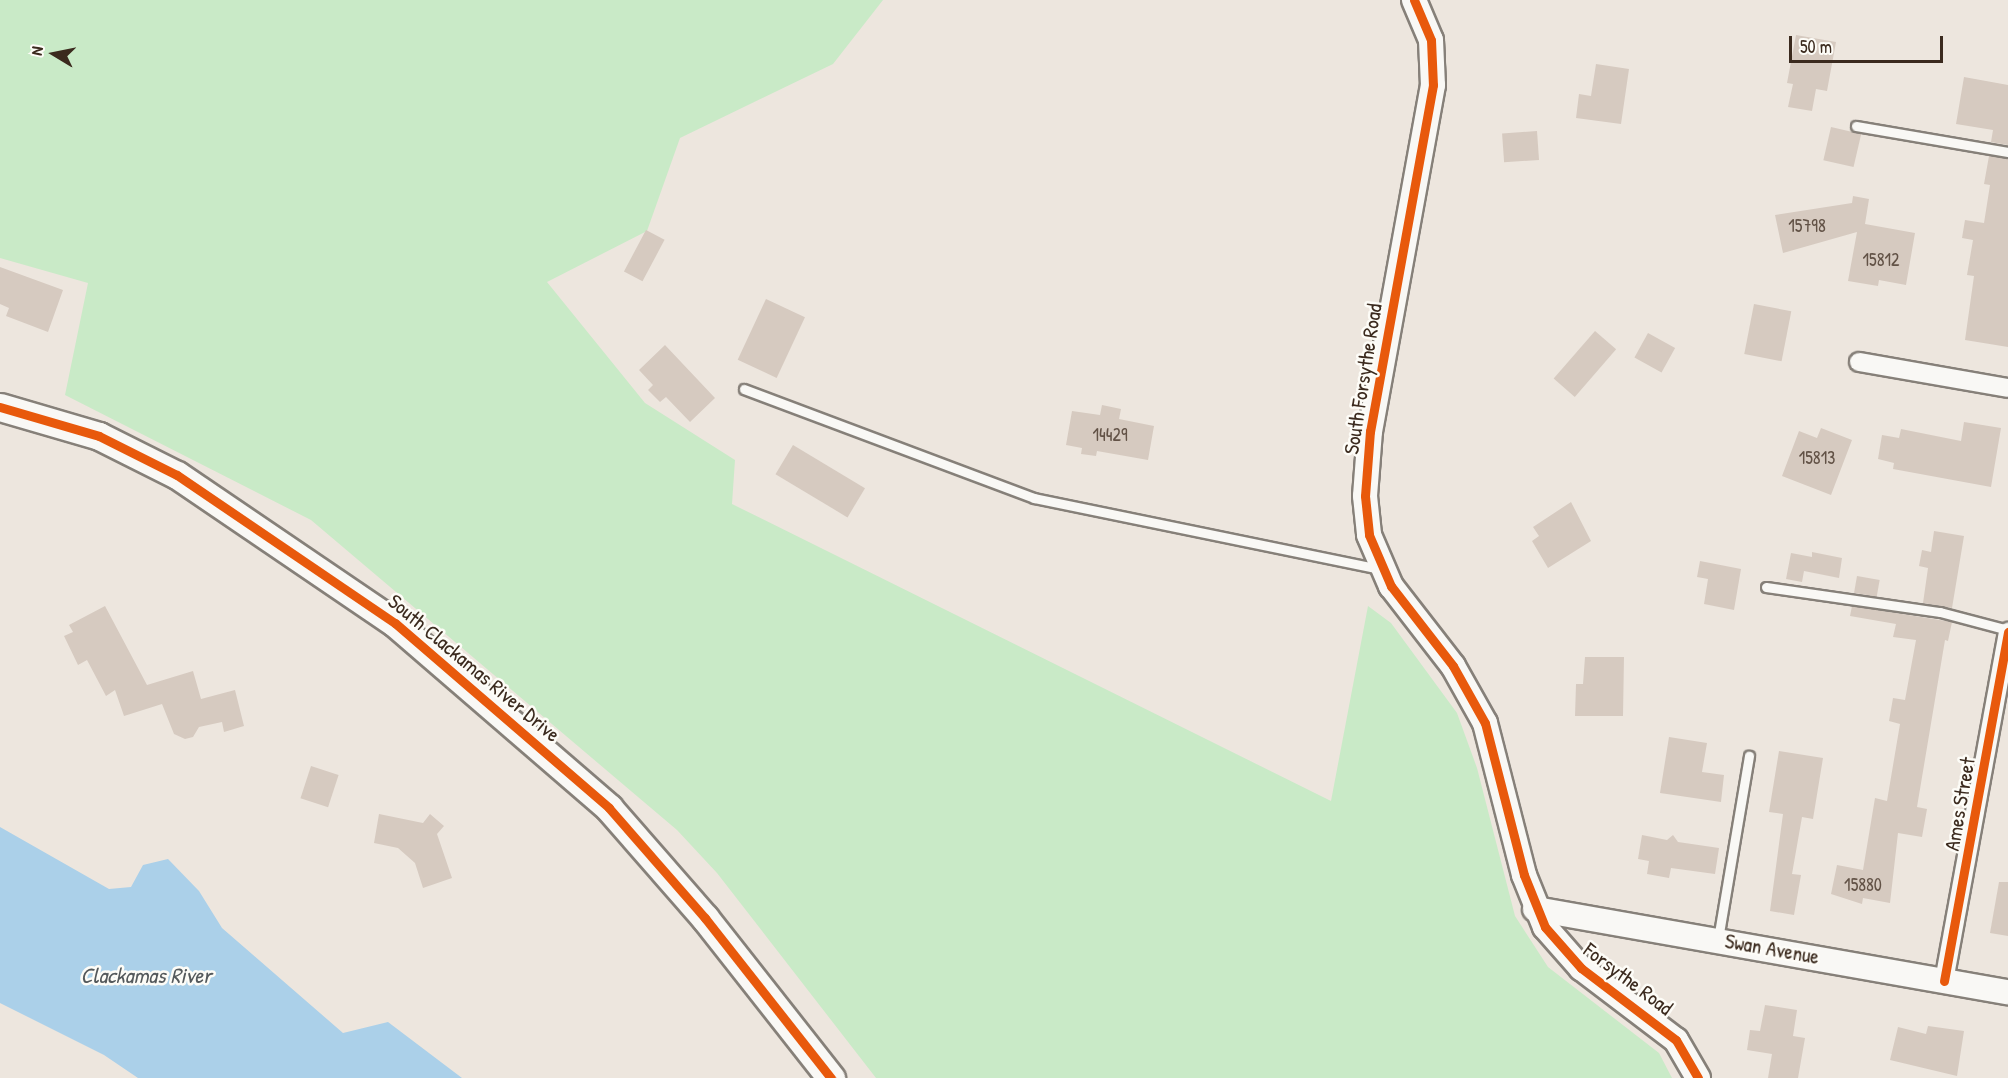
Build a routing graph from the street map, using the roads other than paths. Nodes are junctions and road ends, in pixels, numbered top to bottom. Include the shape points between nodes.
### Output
1 (1414, 0) edge
2 (1856, 126) dead end
3 (2008, 152) edge
4 (1858, 362) dead end
5 (2008, 388) edge
6 (744, 389) dead end
7 (0, 407) edge
8 (1383, 570) junction
9 (1766, 587) dead end
10 (2008, 631) edge
11 (1749, 756) dead end
12 (1535, 909) junction
13 (1718, 939) junction
14 (1944, 981) junction
15 (2008, 992) edge
16 (831, 1078) edge
17 (1698, 1078) edge

1 - 8 street, South Forsythe Road via 1430,31 1433,85 1367,457 1366,518
2 - 3 lane
4 - 5 street
6 - 8 lane via 1050,502
7 - 16 main road, South Clackamas River Drive via 99,436 177,475 395,623 609,808 705,918
8 - 12 street, South Forsythe Road via 1400,599 1453,666 1485,723
9 - 10 lane via 1940,612
10 - 14 street, Ames Street
11 - 13 lane
12 - 13 street, Swan Avenue
12 - 17 street, Forsythe Road via 1567,955 1676,1040
13 - 14 street, Swan Avenue
14 - 15 street, Swan Avenue

